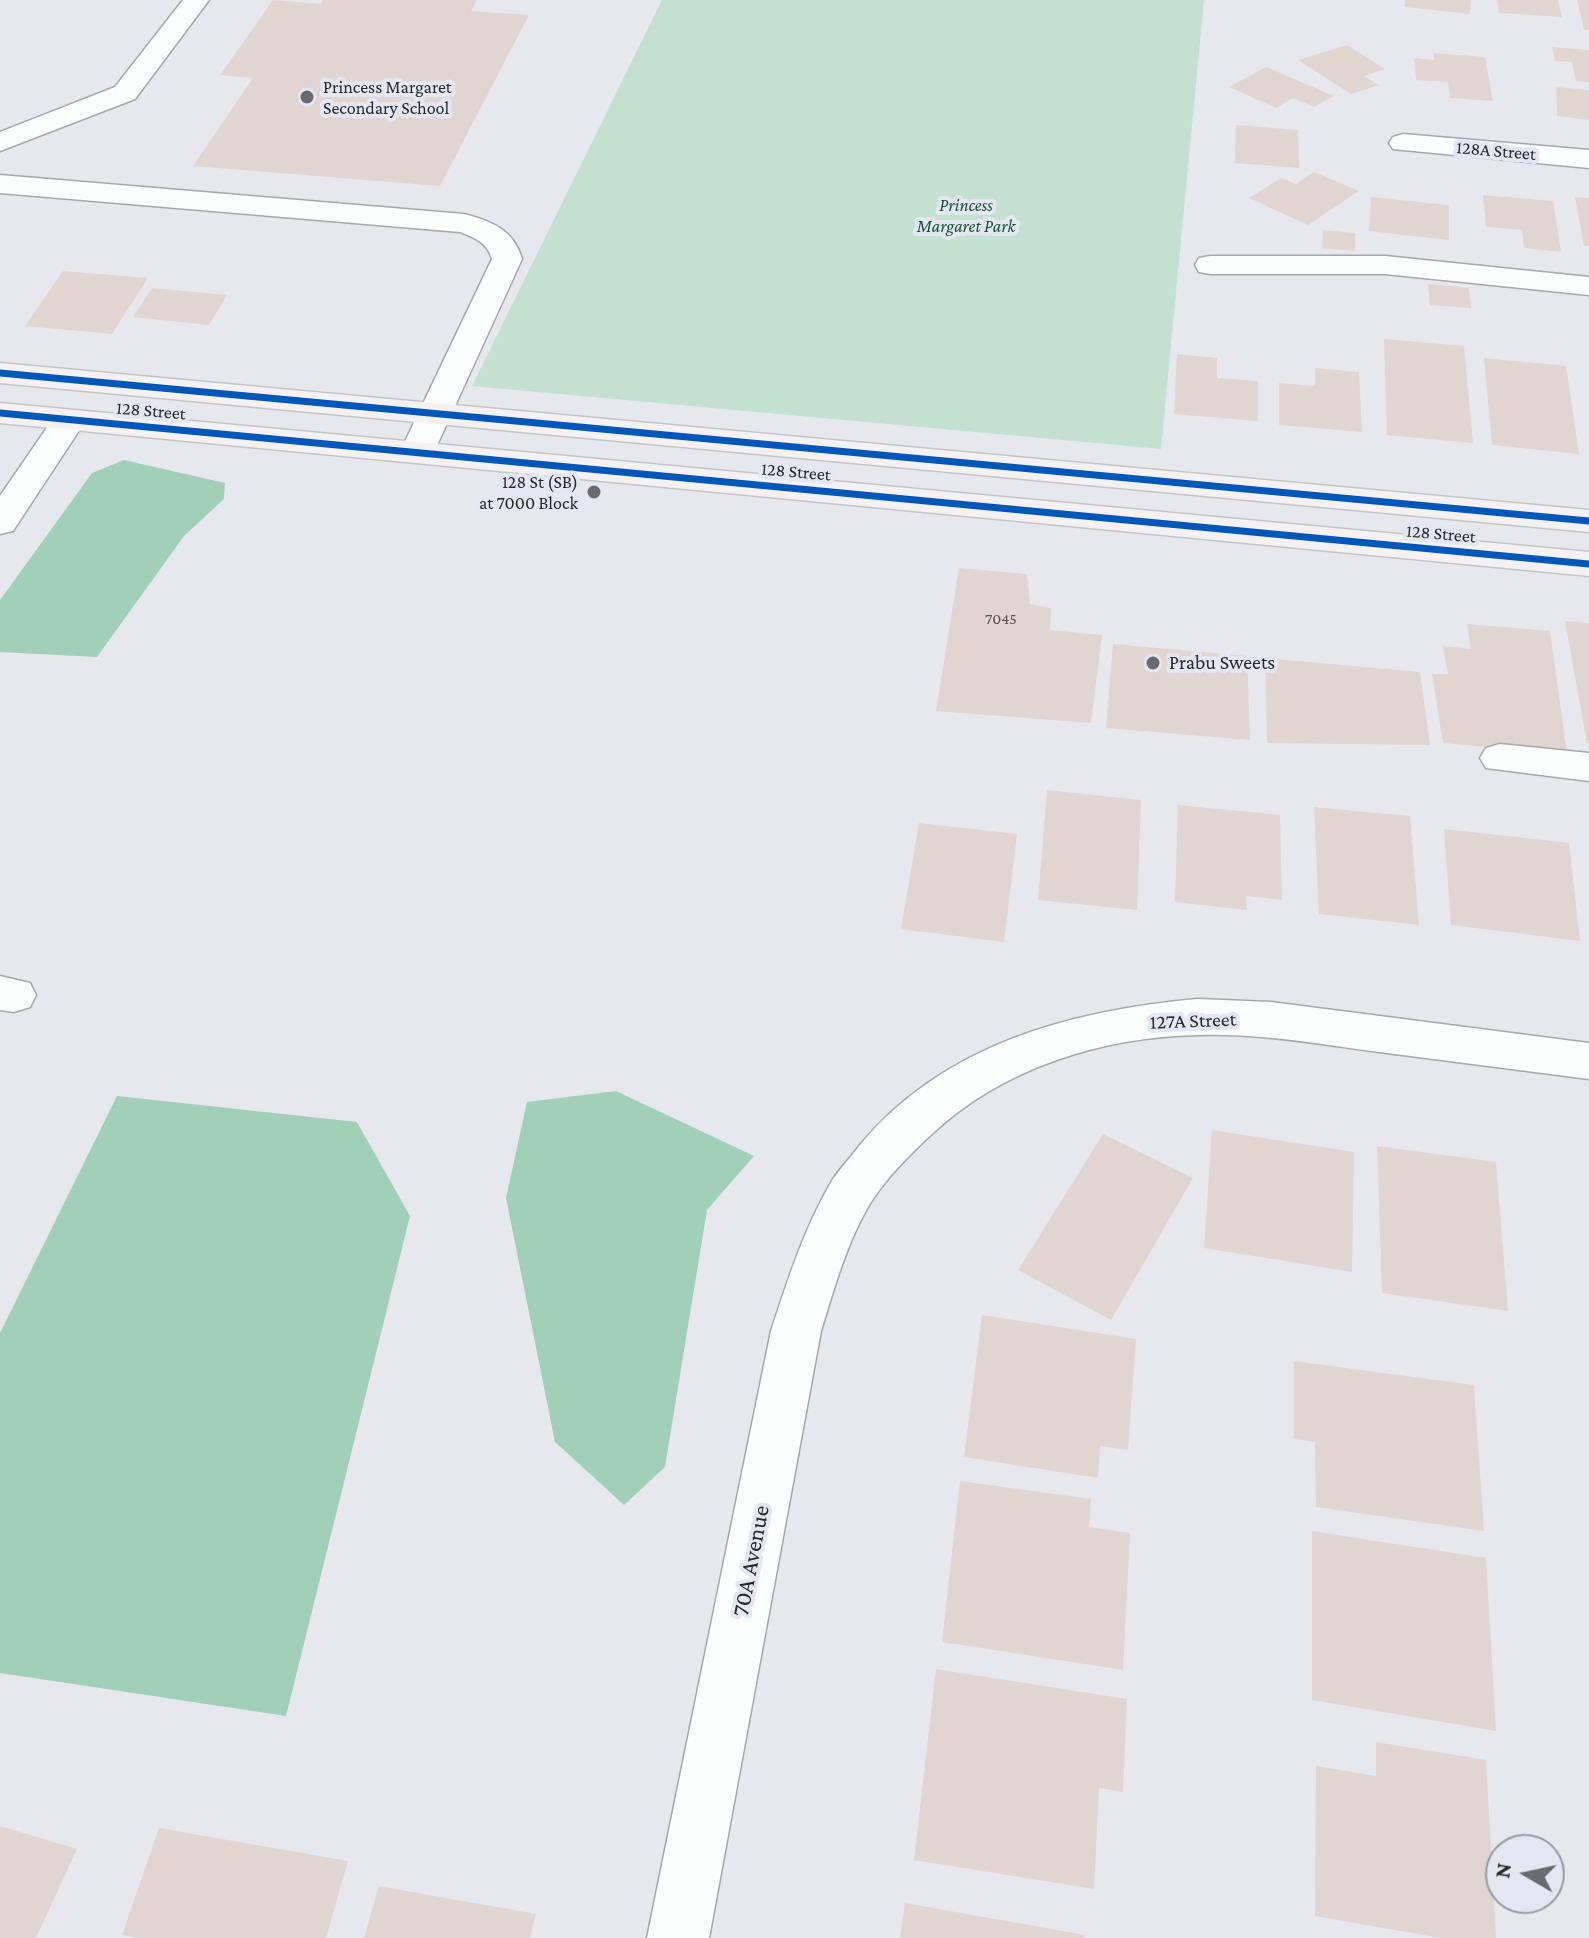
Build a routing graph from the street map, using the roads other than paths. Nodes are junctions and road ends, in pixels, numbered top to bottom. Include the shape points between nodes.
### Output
1 (196, 0) edge
2 (3, 138) edge
3 (1403, 143) dead end
4 (1589, 159) edge
5 (0, 184) edge
6 (1210, 265) dead end
7 (1589, 286) edge
8 (0, 373) edge
9 (0, 413) edge
10 (435, 414) junction
11 (69, 420) junction
12 (417, 452) junction
13 (1500, 513) junction
14 (1589, 521) edge
15 (0, 523) edge
16 (1238, 531) junction
17 (1589, 564) edge
18 (1500, 758) dead end
19 (1589, 767) edge
20 (1589, 1061) edge
21 (851, 1192) joint
22 (678, 1938) edge

1 - 2 street via 125,93
3 - 4 street, 128A Street
5 - 10 street via 464,223 494,235 504,244 507,259
6 - 7 street via 1385,265
8 - 10 main road, 128 Street
9 - 11 main road, 128 Street
10 - 12 street
10 - 13 main road, 128 Street
11 - 12 main road, 128 Street
11 - 15 street
12 - 16 main road, 128 Street
13 - 14 main road, 128 Street
13 - 16 main road via 1415,524 1261,512 1249,515
16 - 17 main road, 128 Street
18 - 19 street
20 - 21 street, 127A Street via 1271,1020 1198,1017 1131,1023 1068,1037 1008,1059 940,1097 893,1140
21 - 22 street, 70A Avenue via 819,1259 796,1331

